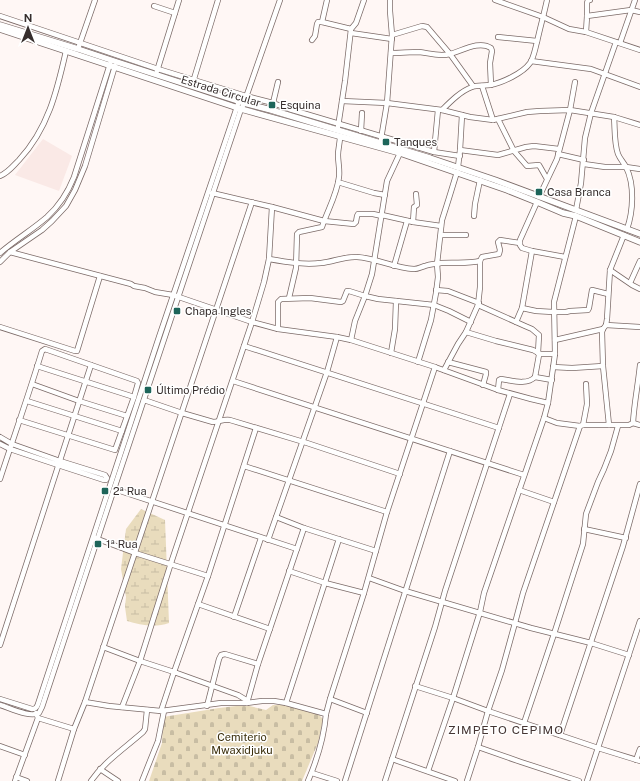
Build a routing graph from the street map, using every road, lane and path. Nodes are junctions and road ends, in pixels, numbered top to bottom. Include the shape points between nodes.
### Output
1 (95, 0) edge
2 (179, 0) edge
3 (218, 0) edge
4 (280, 0) edge
5 (327, 0) edge
6 (364, 0) edge
7 (390, 0) edge
8 (495, 0) edge
9 (547, 0) edge
10 (590, 0) edge
11 (635, 0) edge
12 (154, 6) dead end
13 (631, 10) junction
14 (640, 12) edge
15 (175, 13) junction
16 (0, 16) edge
17 (586, 16) junction
18 (543, 18) junction
19 (322, 22) junction
20 (0, 25) edge
21 (0, 29) edge
22 (351, 31) junction
23 (586, 32) junction
24 (392, 37) junction
25 (498, 37) dead end
26 (312, 40) dead end
27 (537, 41) junction
28 (618, 43) junction
29 (79, 46) junction
30 (66, 50) junction
31 (640, 50) edge
32 (391, 54) junction
33 (450, 54) junction
34 (531, 61) junction
35 (113, 64) junction
36 (157, 72) junction
37 (604, 74) junction
38 (278, 82) dead end
39 (575, 82) dead end
40 (192, 83) junction
41 (491, 85) junction
42 (473, 86) junction
43 (482, 86) junction
44 (640, 87) edge
45 (246, 96) junction
46 (342, 101) junction
47 (241, 102) junction
48 (273, 102) junction
49 (387, 103) junction
50 (239, 108) junction
51 (440, 110) junction
52 (570, 110) junction
53 (362, 113) dead end
54 (591, 113) junction
55 (462, 115) junction
56 (614, 117) junction
57 (496, 119) junction
58 (338, 124) junction
59 (640, 125) edge
60 (337, 130) junction
61 (361, 131) junction
62 (340, 136) junction
63 (381, 140) junction
64 (460, 150) junction
65 (514, 151) junction
66 (559, 151) junction
67 (434, 152) junction
68 (400, 153) junction
69 (460, 156) junction
70 (584, 162) junction
71 (626, 167) junction
72 (640, 169) edge
73 (458, 170) junction
74 (0, 176) edge
75 (547, 179) junction
76 (480, 180) junction
77 (338, 183) junction
78 (212, 193) junction
79 (416, 194) dead end
80 (385, 195) junction
81 (538, 199) junction
82 (252, 202) junction
83 (272, 206) junction
84 (576, 213) junction
85 (382, 216) junction
86 (474, 216) dead end
87 (324, 221) junction
88 (407, 221) junction
89 (413, 222) junction
90 (441, 226) junction
91 (627, 229) junction
92 (466, 234) dead end
93 (640, 234) edge
94 (440, 235) junction
95 (624, 236) junction
96 (640, 242) edge
97 (520, 243) junction
98 (532, 251) junction
99 (10, 252) junction
100 (0, 253) edge
101 (565, 257) junction
102 (269, 259) junction
103 (374, 260) junction
104 (480, 261) junction
105 (0, 262) edge
106 (640, 262) edge
107 (296, 263) junction
108 (437, 264) junction
109 (394, 266) junction
110 (610, 270) junction
111 (100, 276) junction
112 (630, 283) junction
113 (640, 289) edge
114 (436, 290) junction
115 (608, 294) junction
116 (176, 296) junction
117 (365, 296) junction
118 (289, 298) junction
119 (396, 301) junction
120 (479, 304) junction
121 (434, 305) junction
122 (522, 308) junction
123 (216, 309) junction
124 (553, 312) junction
125 (252, 322) junction
126 (471, 322) junction
127 (516, 322) junction
128 (0, 327) edge
129 (604, 327) junction
130 (640, 327) edge
131 (278, 329) junction
132 (466, 332) junction
133 (337, 336) junction
134 (351, 340) junction
135 (555, 340) junction
136 (244, 346) junction
137 (391, 353) junction
138 (538, 353) junction
139 (555, 354) junction
140 (418, 362) junction
141 (448, 362) junction
142 (91, 365) junction
143 (640, 365) edge
144 (37, 366) junction
145 (603, 366) junction
146 (435, 367) junction
147 (553, 367) junction
148 (444, 370) junction
149 (326, 372) junction
150 (535, 378) junction
151 (552, 380) junction
152 (233, 381) junction
153 (86, 382) junction
154 (32, 384) junction
155 (586, 384) dead end
156 (483, 385) junction
157 (498, 390) junction
158 (510, 394) junction
159 (134, 397) junction
160 (144, 400) junction
161 (27, 401) junction
162 (79, 401) junction
163 (423, 403) junction
164 (548, 403) junction
165 (314, 406) junction
166 (182, 413) junction
167 (74, 416) junction
168 (127, 416) junction
169 (544, 418) junction
170 (20, 420) junction
171 (218, 422) junction
172 (633, 423) junction
173 (609, 425) junction
174 (640, 425) edge
175 (581, 426) junction
176 (618, 426) junction
177 (256, 428) junction
178 (499, 428) junction
179 (122, 431) junction
180 (68, 436) junction
181 (0, 437) edge
182 (412, 439) junction
183 (302, 442) junction
184 (0, 444) edge
185 (11, 446) junction
186 (450, 451) junction
187 (59, 463) junction
188 (487, 464) junction
189 (244, 466) junction
190 (400, 474) junction
191 (524, 475) junction
192 (0, 479) edge
193 (288, 480) junction
194 (640, 484) edge
195 (114, 489) junction
196 (519, 490) junction
197 (152, 501) junction
198 (554, 502) junction
199 (387, 512) junction
200 (188, 513) junction
201 (276, 517) junction
202 (224, 525) junction
203 (304, 528) junction
204 (584, 529) junction
205 (95, 538) junction
206 (261, 538) junction
207 (626, 538) junction
208 (339, 539) junction
209 (268, 540) junction
210 (297, 549) junction
211 (376, 552) junction
212 (135, 553) junction
213 (171, 563) junction
214 (289, 571) junction
215 (208, 576) junction
216 (369, 578) junction
217 (325, 583) junction
218 (405, 591) junction
219 (364, 593) junction
220 (442, 602) junction
221 (198, 604) junction
222 (480, 612) junction
223 (234, 616) junction
224 (640, 622) edge
225 (515, 623) junction
226 (270, 629) junction
227 (554, 634) junction
228 (591, 643) junction
229 (0, 645) edge
230 (103, 647) junction
231 (629, 655) junction
232 (140, 660) junction
233 (258, 664) junction
234 (174, 672) junction
235 (212, 685) junction
236 (415, 686) junction
237 (453, 698) junction
238 (0, 699) edge
239 (330, 699) junction
240 (85, 702) junction
241 (247, 702) junction
242 (286, 703) junction
243 (0, 705) edge
244 (206, 706) junction
245 (122, 707) junction
246 (34, 709) junction
247 (147, 710) junction
248 (162, 711) junction
249 (488, 711) junction
250 (367, 713) junction
251 (326, 714) junction
252 (37, 716) junction
253 (524, 723) junction
254 (74, 729) junction
255 (560, 735) junction
256 (0, 746) edge
257 (478, 747) junction
258 (598, 748) junction
259 (640, 749) edge
260 (25, 755) junction
261 (392, 759) junction
262 (638, 761) edge
263 (100, 769) junction
264 (428, 771) junction
265 (312, 773) junction
266 (16, 779) edge
267 (27, 781) edge
268 (58, 781) edge
269 (91, 781) edge
270 (118, 781) edge
271 (142, 781) edge
272 (308, 781) edge
273 (337, 781) edge
274 (345, 781) edge
275 (385, 781) edge
276 (455, 781) edge
277 (467, 781) edge
278 (579, 781) edge
279 (588, 781) edge

1 - 29 street
2 - 15 street
3 - 40 street
4 - 45 street
5 - 19 street
6 - 22 street
7 - 24 street
8 - 18 street
9 - 18 street
10 - 17 street via 587,3
11 - 13 street
12 - 15 street
13 - 14 street
13 - 17 street
13 - 28 street
15 - 36 street
16 - 29 street
17 - 23 street
18 - 23 street via 569,29
18 - 27 street
19 - 22 street
19 - 26 street via 318,22
20 - 29 main road
21 - 30 main road, Estrada Circular
22 - 24 street
22 - 46 street
23 - 28 street
24 - 32 street
24 - 33 street via 422,26 427,27
25 - 27 street
27 - 34 street
28 - 31 street
28 - 37 street
29 - 35 main road
29 - 36 street
30 - 35 main road, Estrada Circular
30 - 74 street via 52,106 43,125 27,151 8,172
32 - 33 street
32 - 49 street
33 - 41 street via 472,47 491,48
33 - 42 street
34 - 37 street via 591,69
34 - 41 street via 519,73
35 - 36 main road
35 - 50 main road, Estrada Circular
35 - 99 street via 85,166 75,190 52,221
35 - 100 street via 69,188 46,218
36 - 40 main road
37 - 44 street
37 - 54 street
38 - 48 street
39 - 52 street
40 - 45 street
40 - 47 main road
41 - 43 street
42 - 43 street
42 - 51 street
43 - 57 street
45 - 47 street
45 - 48 street
46 - 49 street
46 - 58 street
47 - 50 street
47 - 60 main road
48 - 58 street
49 - 51 street
49 - 63 street
50 - 62 main road, Estrada Circular
50 - 78 street
50 - 116 street
51 - 55 street
51 - 67 street
52 - 54 street
52 - 57 street via 540,110
52 - 66 street
53 - 61 street
54 - 56 street
54 - 70 street via 585,138
55 - 57 street
55 - 64 street
56 - 59 street
56 - 71 street via 616,147
57 - 65 street
58 - 60 street
58 - 61 street
60 - 63 main road
61 - 63 street
62 - 68 main road, Estrada Circular
62 - 77 street
63 - 67 street
63 - 73 main road
64 - 65 street via 498,155
64 - 69 street
65 - 66 street via 534,146
65 - 75 street via 528,166 539,165
66 - 70 street
66 - 75 street
67 - 69 street
68 - 73 main road, Estrada Circular
68 - 80 street via 387,181
69 - 73 street
70 - 71 street via 604,167
70 - 84 street
71 - 72 street
71 - 91 street via 632,188
73 - 76 main road, Estrada Circular
73 - 81 main road
73 - 90 street
75 - 81 street
76 - 81 main road, Estrada Circular
76 - 86 street
77 - 80 street
77 - 87 street
78 - 82 street
78 - 116 street
79 - 89 street via 417,204 414,207
80 - 85 street
81 - 84 main road, Estrada Circular via 563,213
81 - 97 street
82 - 83 street
82 - 123 street
83 - 87 street
83 - 102 street
84 - 91 main road
84 - 95 main road, Estrada Circular
84 - 101 street
85 - 87 street via 358,214 356,222 353,223
85 - 88 street
85 - 103 street
87 - 107 street via 321,228 297,234
88 - 89 street
88 - 109 street
89 - 90 street
90 - 94 street
91 - 93 main road
92 - 94 street
94 - 108 street
95 - 96 main road, Estrada Circular
95 - 110 street
97 - 98 street via 522,248
97 - 104 street via 500,240 499,254 482,257
98 - 101 street
98 - 122 street
99 - 105 street
99 - 111 street
101 - 124 street
102 - 107 street
102 - 125 street
103 - 107 street via 355,256 322,263
103 - 109 street
103 - 117 street
104 - 108 street
104 - 120 street
106 - 112 street
107 - 118 street
108 - 109 street via 413,269
108 - 114 street
110 - 112 street
110 - 115 street
111 - 116 street
111 - 128 street via 77,351
112 - 113 street
114 - 120 street via 448,291
114 - 121 street
115 - 124 street via 592,290 588,310
115 - 129 street
116 - 123 street
116 - 160 street
116 - 205 street
117 - 118 street via 348,291 341,302
117 - 119 street
117 - 134 street
118 - 131 street via 278,302
119 - 121 street
119 - 137 street
120 - 126 street
120 - 127 street
121 - 126 street
121 - 140 street
122 - 124 street
122 - 127 street
123 - 125 street
123 - 166 street
124 - 135 street
125 - 131 street
125 - 136 street
126 - 132 street
127 - 138 street via 539,335
129 - 130 street
129 - 135 street
129 - 145 street
131 - 133 street
132 - 138 street
132 - 141 street
133 - 134 street
133 - 149 street
134 - 137 street
135 - 139 street
136 - 149 street
136 - 152 street
137 - 140 street
138 - 139 street
138 - 150 street
139 - 147 street
140 - 146 street
141 - 148 street
141 - 156 street via 486,372
142 - 144 street via 45,349
142 - 153 street
142 - 159 street via 137,381
143 - 172 street
144 - 153 street
144 - 154 street
145 - 147 street
145 - 173 street
146 - 148 street
146 - 163 street
147 - 151 street
148 - 156 street
149 - 163 street
149 - 165 street
150 - 151 street
150 - 157 street via 521,382 501,379
151 - 164 street
152 - 165 street
152 - 171 street
153 - 159 street
153 - 162 street
154 - 161 street
154 - 162 street
155 - 175 street via 587,404
156 - 157 street
157 - 158 street
158 - 164 street
158 - 178 street
159 - 168 street
160 - 166 street
160 - 195 street
161 - 167 street
161 - 170 street
162 - 167 street
162 - 168 street
163 - 178 street
163 - 182 street
164 - 169 street
165 - 182 street
165 - 183 street
166 - 171 street
166 - 197 street
167 - 179 street
167 - 180 street
168 - 179 street
169 - 175 street via 557,423
169 - 191 street
170 - 180 street
170 - 185 street
171 - 177 street via 230,420
171 - 200 street
172 - 174 street
172 - 176 street
173 - 175 street
173 - 176 street
175 - 198 street
176 - 204 street via 586,514
177 - 183 street
177 - 189 street
178 - 188 street
179 - 180 street via 114,450
180 - 187 street
181 - 185 street
182 - 186 street
182 - 190 street
183 - 190 street
183 - 193 street
184 - 185 street
185 - 187 street
185 - 192 street
186 - 188 street
186 - 218 street
187 - 187 street via 105,475 107,478 104,480
187 - 229 street
188 - 191 street
188 - 220 street
189 - 193 street
189 - 202 street
190 - 199 street
191 - 196 street
193 - 199 street
193 - 201 street
194 - 207 street
195 - 197 street
195 - 205 street
196 - 198 street
196 - 222 street
197 - 200 street
197 - 212 street
198 - 225 street
199 - 211 street
200 - 202 street
200 - 213 street
201 - 203 street
201 - 209 street
202 - 206 street
202 - 215 street
203 - 208 street
203 - 210 street
204 - 207 street
204 - 227 street via 583,544
205 - 212 street
205 - 246 street via 38,704
205 - 252 street
206 - 209 street
206 - 223 street
207 - 228 street
208 - 211 street
208 - 217 street
209 - 210 street
210 - 214 street
211 - 216 street
212 - 213 street
212 - 230 street
213 - 215 street
213 - 232 street
214 - 217 street
214 - 226 street
215 - 221 street
216 - 218 street
216 - 219 street
217 - 219 street
217 - 242 street
218 - 220 street
218 - 250 street
219 - 239 street
220 - 222 street
220 - 236 street
221 - 223 street
221 - 234 street
222 - 225 street
222 - 237 street
223 - 226 street
224 - 231 street
225 - 227 street
225 - 249 street
226 - 233 street
227 - 228 street
227 - 253 street
228 - 231 street
228 - 255 street
230 - 232 street
230 - 240 street
231 - 258 street
232 - 234 street
232 - 245 street
233 - 235 street via 225,654 220,655
233 - 241 street
234 - 235 street
234 - 248 street
235 - 241 street via 238,695
235 - 244 street
236 - 237 street
236 - 261 street
237 - 249 street
237 - 264 street
238 - 246 street
239 - 250 street
239 - 251 street
240 - 245 street
240 - 254 street
241 - 242 street
241 - 244 street
242 - 251 street
243 - 252 street
244 - 248 street
245 - 247 street
246 - 252 street
247 - 248 street
247 - 263 street via 143,732
248 - 271 street via 158,742
249 - 253 street
249 - 257 street
250 - 274 street
251 - 265 street
252 - 254 street
252 - 260 street
253 - 255 street
254 - 268 street
255 - 258 street
256 - 260 street
257 - 277 street
257 - 278 street
258 - 262 street
258 - 279 street
259 - 262 street
260 - 266 street
261 - 264 street
261 - 275 street
263 - 269 street
263 - 270 street
264 - 276 street
265 - 272 street
265 - 273 street
266 - 267 street

